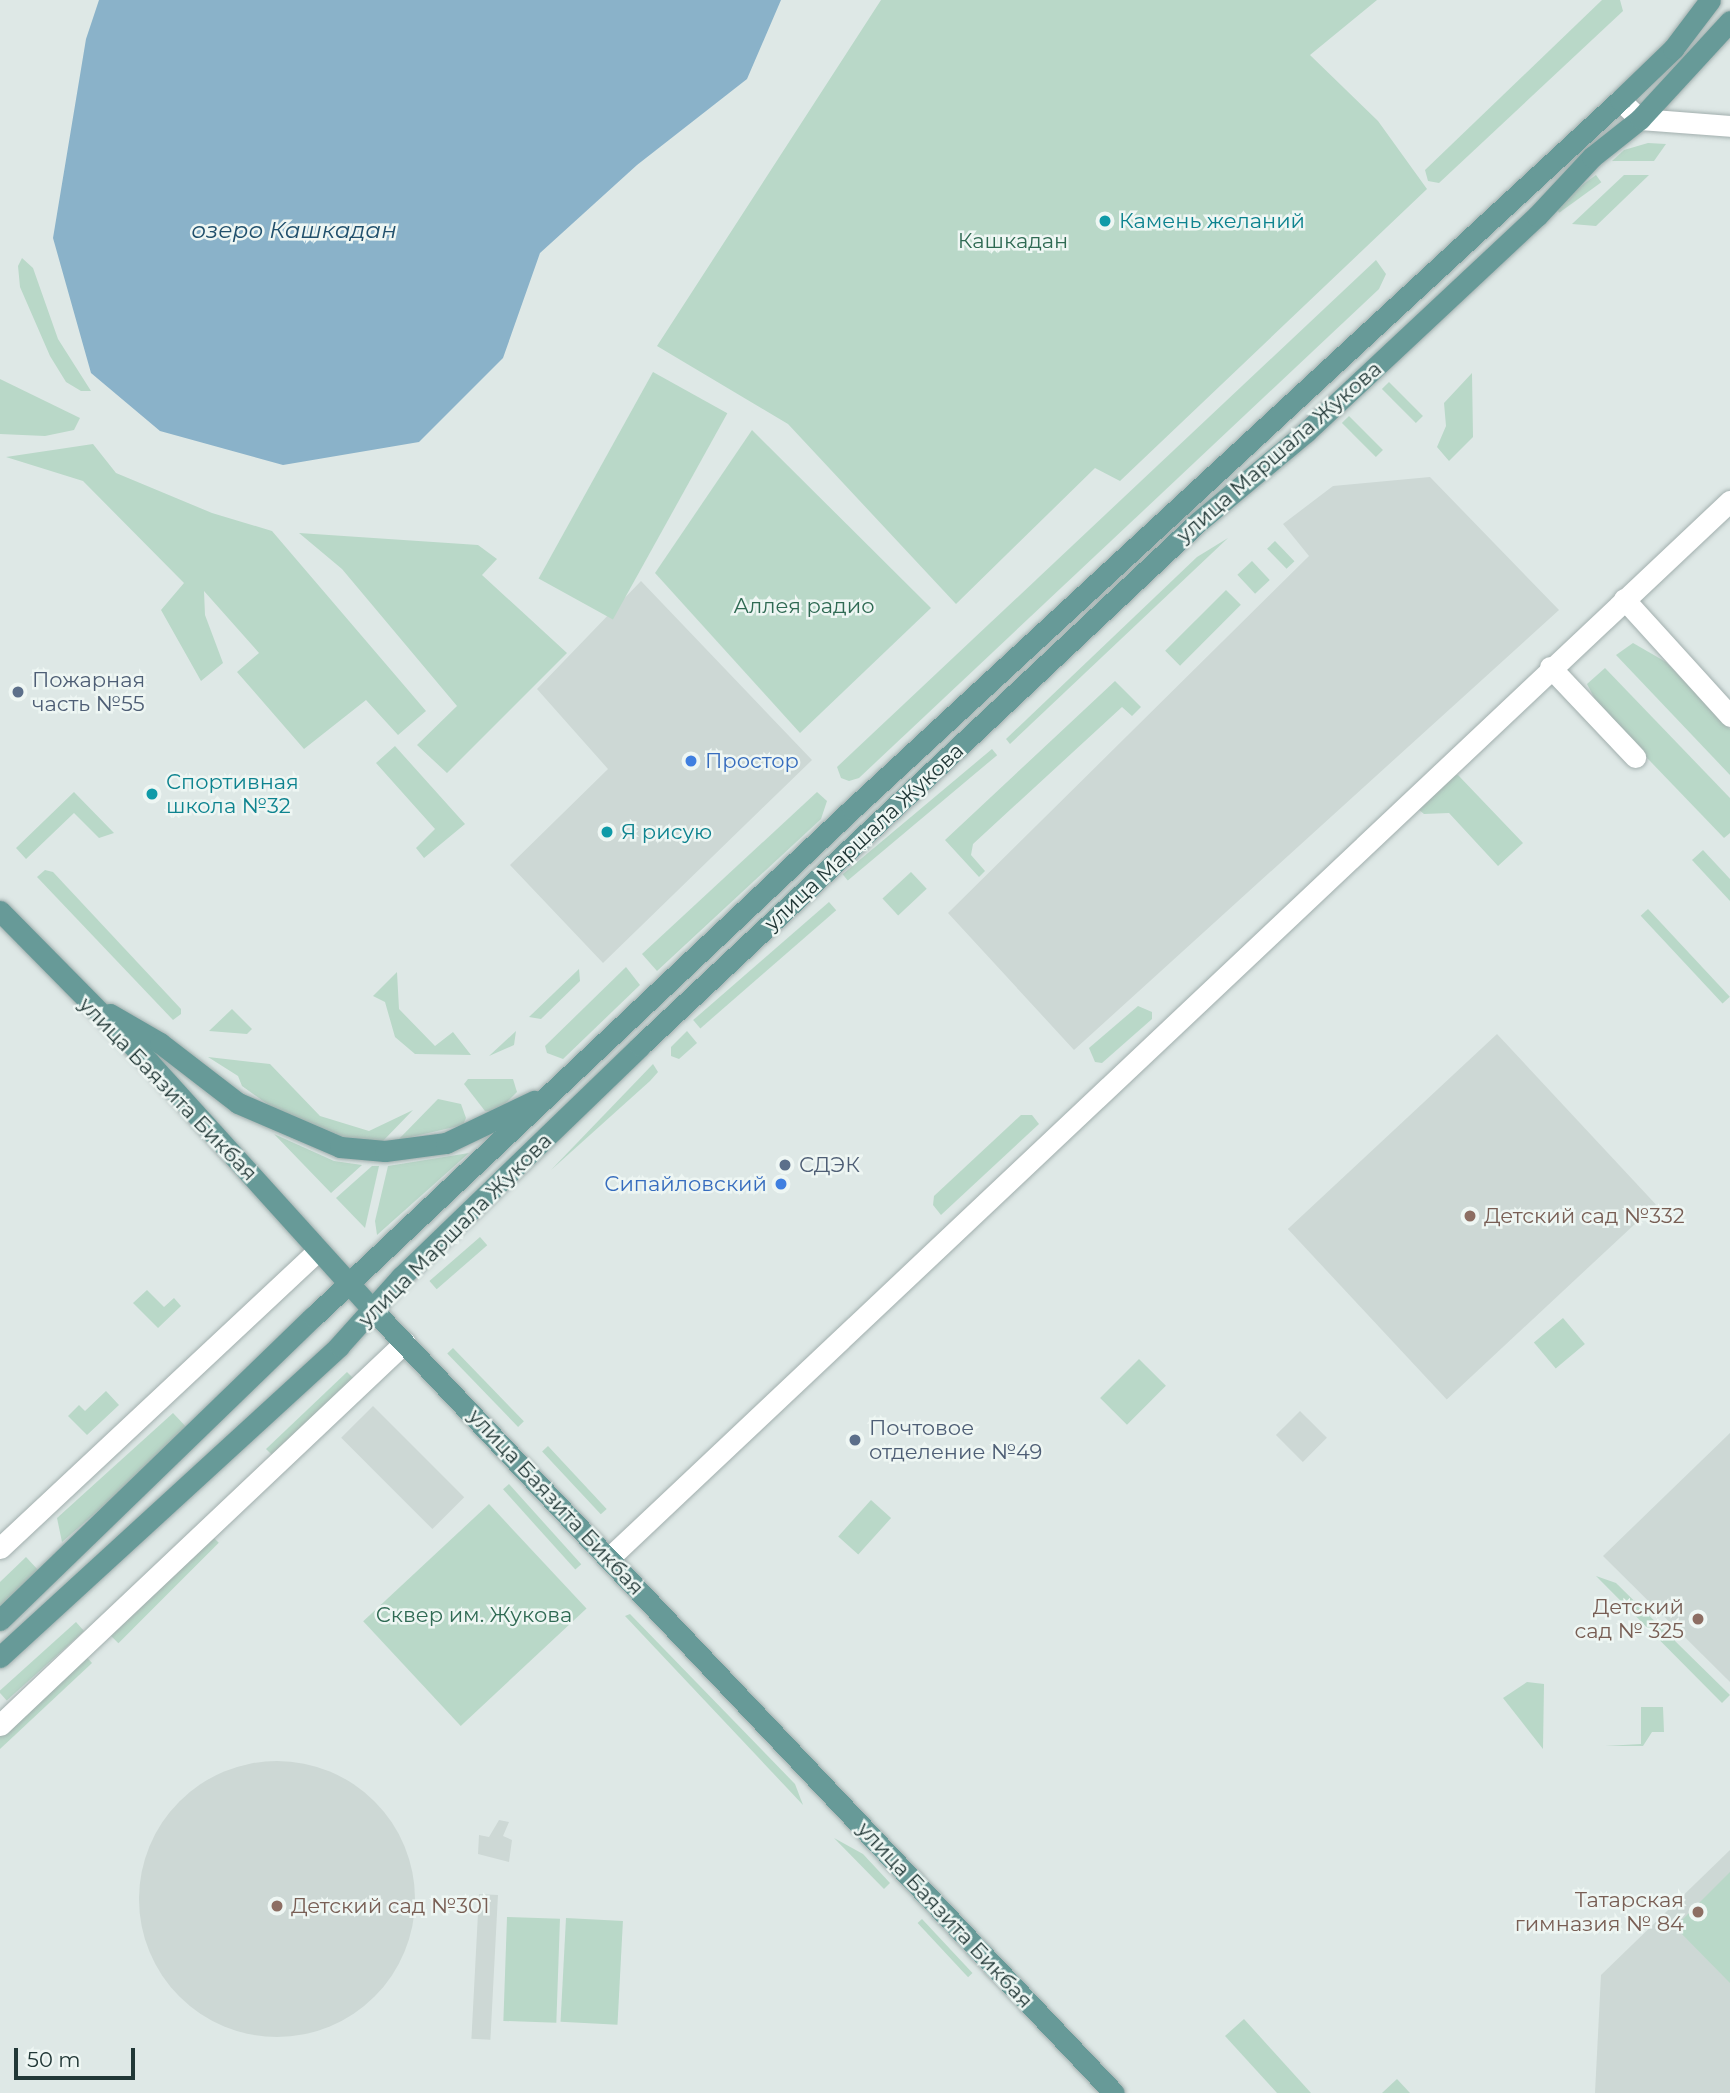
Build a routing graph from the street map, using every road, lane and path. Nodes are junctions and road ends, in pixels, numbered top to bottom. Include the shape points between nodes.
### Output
1 (1710, 0) edge
2 (1730, 21) edge
3 (1620, 100) junction
4 (1640, 119) junction
5 (1730, 126) edge
6 (1730, 501) edge
7 (1624, 599) junction
8 (1550, 667) junction
9 (1730, 716) edge
10 (1635, 757) dead end
11 (0, 911) edge
12 (81, 997) junction
13 (555, 1090) junction
14 (318, 1250) junction
15 (351, 1284) junction
16 (372, 1309) junction
17 (405, 1342) junction
18 (0, 1548) edge
19 (609, 1558) junction
20 (0, 1620) edge
21 (0, 1657) edge
22 (0, 1725) edge
23 (1114, 2093) edge

1 - 3 main road, улица Маршала Жукова via 1678,44
2 - 4 main road, улица Маршала Жукова
3 - 4 street
3 - 13 main road, улица Маршала Жукова via 1106,571
4 - 5 street
4 - 16 main road, улица Маршала Жукова via 1592,157 1537,216 1326,414 1198,522 820,876
6 - 7 street
7 - 8 street
7 - 9 street
8 - 10 street
8 - 19 street
11 - 12 main road, улица Баязита Бикбая
12 - 13 main road via 160,1043 238,1102 340,1147 385,1152 446,1143
12 - 14 main road, улица Баязита Бикбая via 148,1062
13 - 15 main road, улица Маршала Жукова
14 - 15 main road, улица Баязита Бикбая
14 - 18 street
15 - 16 main road, улица Баязита Бикбая
15 - 20 main road, улица Маршала Жукова
16 - 17 main road, улица Баязита Бикбая
16 - 21 main road, улица Маршала Жукова via 339,1346
17 - 19 main road, улица Баязита Бикбая
17 - 22 street
19 - 23 main road, улица Баязита Бикбая

